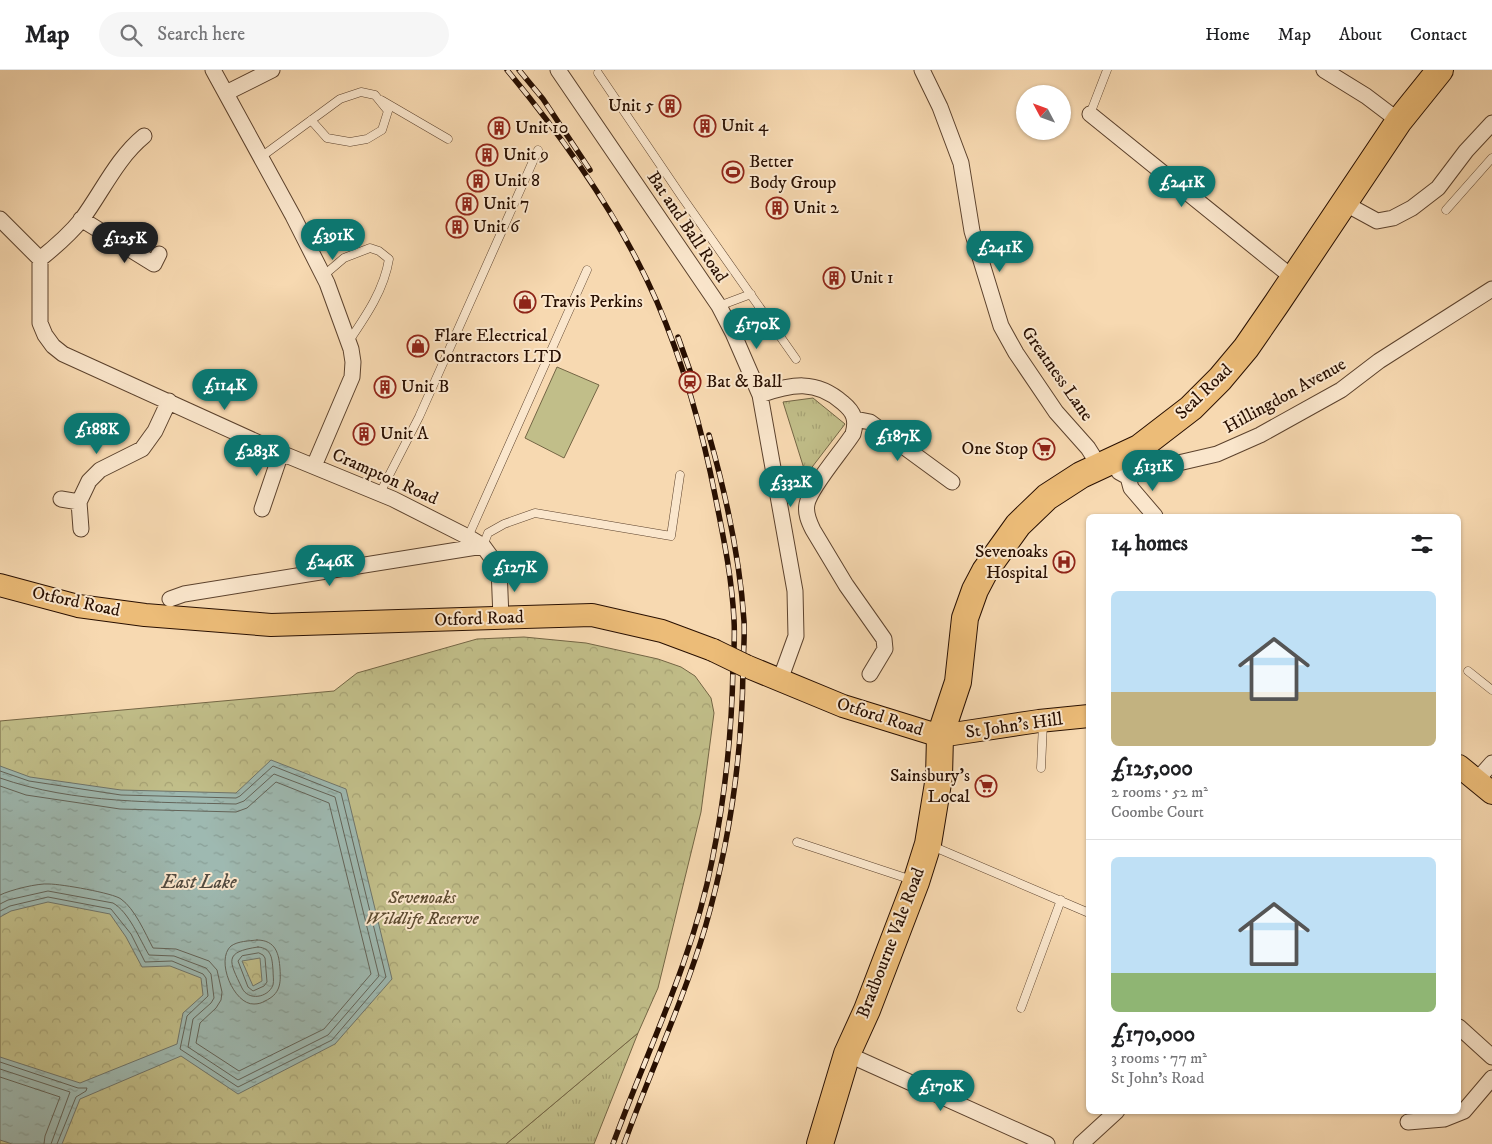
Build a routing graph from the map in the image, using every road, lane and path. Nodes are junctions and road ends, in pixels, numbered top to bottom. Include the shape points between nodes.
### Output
1 (213, 70) edge
2 (272, 70) edge
3 (558, 70) edge
4 (922, 70) edge
5 (1107, 70) edge
6 (1324, 70) edge
7 (1440, 70) edge
8 (598, 73) dead end
9 (226, 93) junction
10 (377, 97) junction
11 (1090, 114) joint
12 (311, 120) junction
13 (1399, 121) junction
14 (1492, 123) edge
15 (144, 136) dead end
16 (448, 139) dead end
17 (538, 150) dead end
18 (260, 157) junction
19 (1492, 158) edge
20 (1344, 204) junction
21 (1446, 210) dead end
22 (0, 219) edge
23 (81, 219) junction
24 (159, 254) dead end
25 (40, 259) junction
26 (587, 270) dead end
27 (323, 276) junction
28 (1293, 278) junction
29 (1492, 290) edge
30 (751, 294) junction
31 (719, 306) junction
32 (349, 341) junction
33 (796, 359) dead end
34 (760, 395) junction
35 (169, 401) junction
36 (855, 419) junction
37 (281, 453) junction
38 (314, 466) junction
39 (1114, 468) junction
40 (680, 474) dead end
41 (952, 482) dead end
42 (380, 494) junction
43 (61, 500) dead end
44 (79, 502) junction
45 (262, 509) dead end
46 (1154, 514) edge
47 (81, 529) dead end
48 (468, 537) junction
49 (483, 546) junction
50 (0, 585) edge
51 (170, 600) dead end
52 (501, 618) junction
53 (1468, 671) dead end
54 (870, 674) dead end
55 (780, 680) junction
56 (1492, 690) edge
57 (1086, 716) edge
58 (1043, 721) junction
59 (940, 736) junction
60 (1492, 763) edge
61 (1041, 768) dead end
62 (1461, 768) edge
63 (1485, 786) edge
64 (797, 842) dead end
65 (928, 844) junction
66 (916, 882) junction
67 (1061, 900) junction
68 (1086, 912) edge
69 (1021, 1008) dead end
70 (1461, 1030) edge
71 (848, 1054) junction
72 (1492, 1057) edge
73 (1492, 1078) edge
74 (1461, 1112) edge
75 (1114, 1114) edge
76 (1457, 1114) edge
77 (1408, 1122) dead end
78 (820, 1144) edge
79 (1047, 1144) edge
80 (1081, 1144) edge

1 - 9 street
2 - 9 street
3 - 31 street, Bat and Ball Road
4 - 39 street, Greatness Lane via 961,163 972,231 1001,326 1056,412 1088,448
5 - 11 lane
6 - 13 street
7 - 13 highway, Seal Road
8 - 30 lane
9 - 18 street
10 - 12 lane via 361,92 340,99
10 - 12 lane via 388,111 382,130 367,139 350,142 328,138
10 - 16 lane
11 - 28 street
12 - 18 lane
13 - 20 highway, Seal Road
14 - 20 street via 1438,188 1412,208 1393,218 1377,221
15 - 23 street via 132,146
17 - 42 lane via 419,417
18 - 27 street
19 - 21 lane
20 - 28 highway, Seal Road
22 - 25 street
23 - 24 street via 154,264
23 - 25 street via 62,242
25 - 35 street, Crampton Road via 40,323 53,346 63,354
26 - 48 lane
27 - 32 street
27 - 32 lane via 344,258 370,248 389,259 372,307
28 - 39 highway, Seal Road via 1246,348 1207,393
29 - 39 street, Hillingdon Avenue via 1379,361 1341,390 1260,435 1217,454 1144,471
30 - 31 lane
30 - 33 lane
31 - 34 street, Bat and Ball Road
32 - 38 street via 352,377
34 - 36 street via 792,386 826,390 840,400
34 - 55 street, Bat and Ball Road via 795,591 796,636
35 - 37 street, Crampton Road
35 - 44 street via 155,431 142,448 100,470 89,481
36 - 41 street via 870,422
36 - 54 street via 853,434 809,497 806,510 813,530 846,585 884,639 886,648
37 - 38 street, Crampton Road
37 - 45 street
38 - 42 street, Crampton Road
39 - 46 street, Greatness Lane
39 - 59 highway, Seal Road via 1066,483 1041,502 1018,525 985,571 965,618 958,682
40 - 49 lane via 671,536 535,513 488,533
42 - 48 street, Crampton Road
43 - 44 street
44 - 47 street
48 - 49 street, Crampton Road
49 - 51 street via 184,594
49 - 52 street, Crampton Road via 499,568
50 - 52 main road, Otford Road via 78,606 271,625
52 - 55 main road, Otford Road, bridge via 592,615 662,631
53 - 56 lane
55 - 59 main road, Otford Road via 869,716
57 - 58 main road, St John's Hill
58 - 59 main road, St John's Hill
58 - 61 lane
59 - 65 highway, Bradbourne Vale Road via 939,776
60 - 63 street
62 - 63 main road
64 - 66 lane
65 - 66 highway, Bradbourne Vale Road
65 - 67 lane
66 - 71 highway, Bradbourne Vale Road
67 - 68 lane
67 - 69 lane
70 - 72 street
71 - 78 highway, Bradbourne Vale Road
71 - 79 street
73 - 74 street
75 - 80 street
76 - 77 street via 1444,1120

